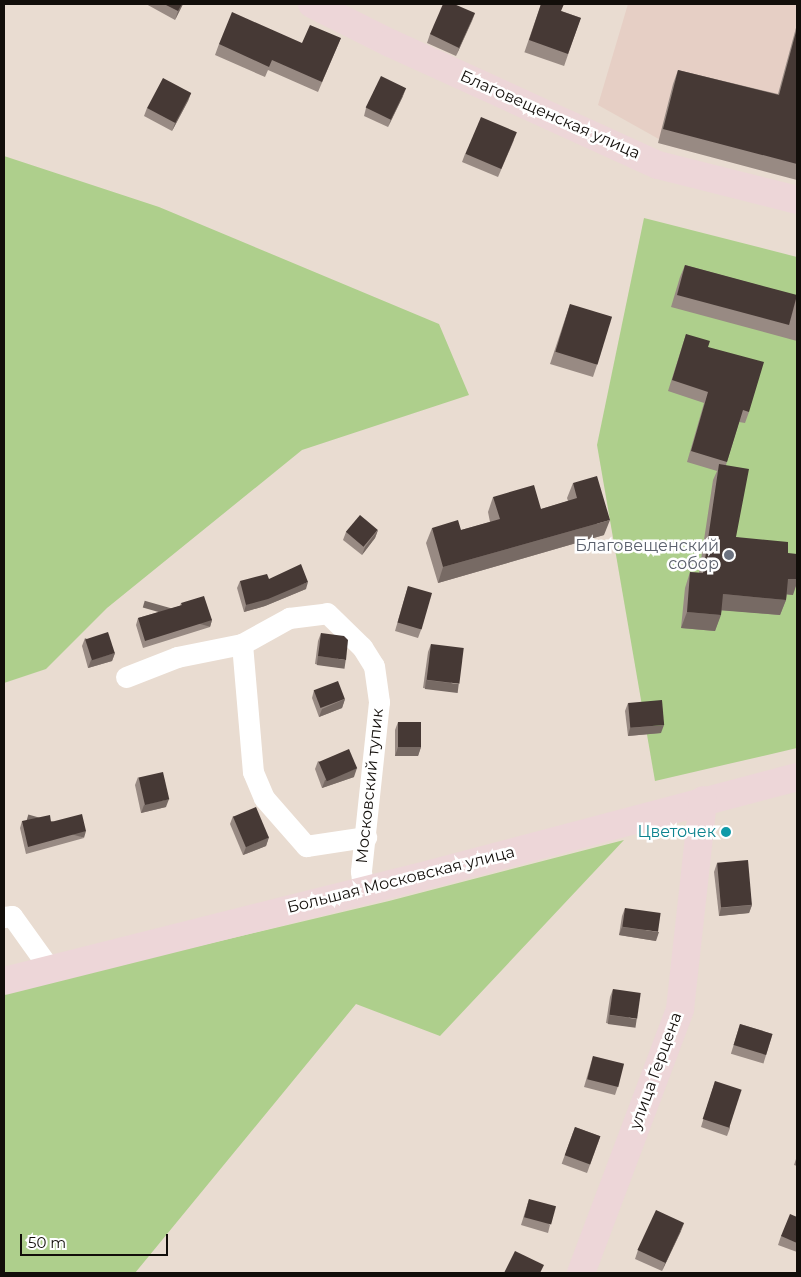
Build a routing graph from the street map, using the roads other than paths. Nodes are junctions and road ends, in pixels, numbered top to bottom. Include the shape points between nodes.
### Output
1 (312, 4) edge
2 (797, 200) edge
3 (242, 644) junction
4 (126, 677) dead end
5 (797, 777) edge
6 (703, 800) junction
7 (366, 837) junction
8 (363, 891) junction
9 (4, 917) edge
10 (50, 969) junction
11 (4, 980) edge
12 (581, 1273) edge

1 - 2 main road, Благовещенская улица via 658,165
3 - 4 street, Московский тупик via 177,657
3 - 7 street via 253,772 264,798 306,846
3 - 7 street, Московский тупик via 289,618 327,613 362,647 374,666 379,702
5 - 6 main road, Большая Московская улица
6 - 8 main road, Большая Московская улица
6 - 12 main road, улица Герцена via 680,1009
7 - 8 street, Московский тупик
8 - 10 main road, Большая Московская улица
9 - 10 street via 12,916
10 - 11 main road, Большая Московская улица

